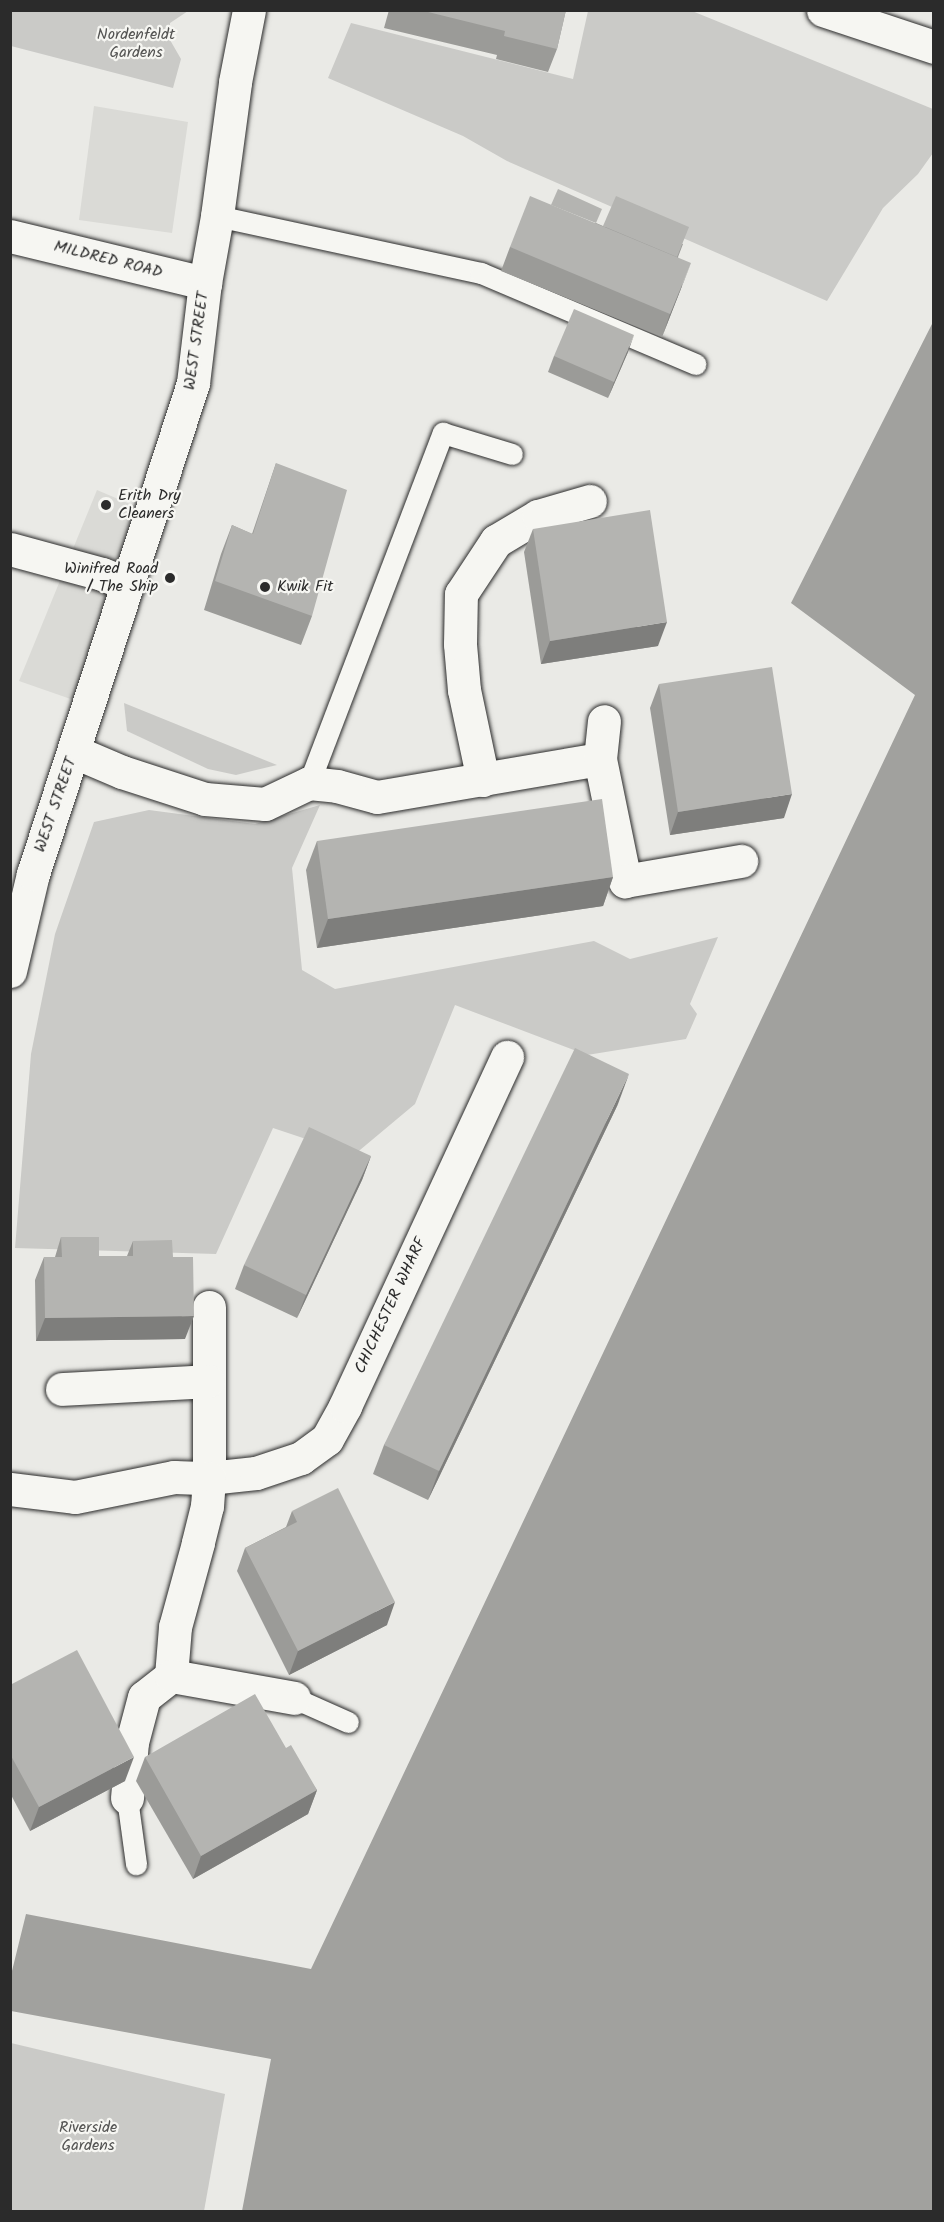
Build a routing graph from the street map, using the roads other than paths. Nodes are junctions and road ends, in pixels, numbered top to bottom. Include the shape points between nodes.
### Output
1 (249, 10) edge
2 (823, 10) edge
3 (857, 16) edge
4 (933, 46) edge
5 (217, 216) junction
6 (10, 236) edge
7 (205, 283) junction
8 (695, 364) dead end
9 (512, 454) dead end
10 (590, 501) dead end
11 (10, 549) edge
12 (128, 584) junction
13 (604, 721) dead end
14 (75, 752) junction
15 (600, 759) junction
16 (483, 780) junction
17 (309, 783) junction
18 (741, 861) dead end
19 (10, 971) edge
20 (507, 1057) dead end
21 (208, 1307) dead end
22 (208, 1382) junction
23 (62, 1389) dead end
24 (209, 1478) junction
25 (10, 1489) edge
26 (171, 1676) junction
27 (294, 1698) joint
28 (348, 1722) dead end
29 (128, 1798) joint
30 (136, 1864) dead end

1 - 5 street, WEST STREET
2 - 3 street
3 - 4 street
5 - 7 street, WEST STREET
5 - 8 lane via 481,273
6 - 7 street, MILDRED ROAD
7 - 12 street, WEST STREET via 194,383
9 - 17 lane via 443,433
10 - 16 street via 538,516 496,541 461,594 464,690
11 - 12 street
12 - 14 street, WEST STREET
13 - 15 street
14 - 17 street via 205,800 265,804
14 - 19 street, WEST STREET via 33,874
15 - 16 street
15 - 18 street via 625,881
16 - 17 street via 376,798 337,786
20 - 24 street, CHICHESTER WHARF via 327,1439 290,1462 256,1473
21 - 22 street
22 - 23 street
22 - 24 street
24 - 25 street, CHICHESTER WHARF via 174,1477 75,1497
24 - 26 street via 207,1506 175,1627
26 - 27 street
26 - 29 street via 144,1697 132,1742
27 - 28 lane
29 - 30 lane

